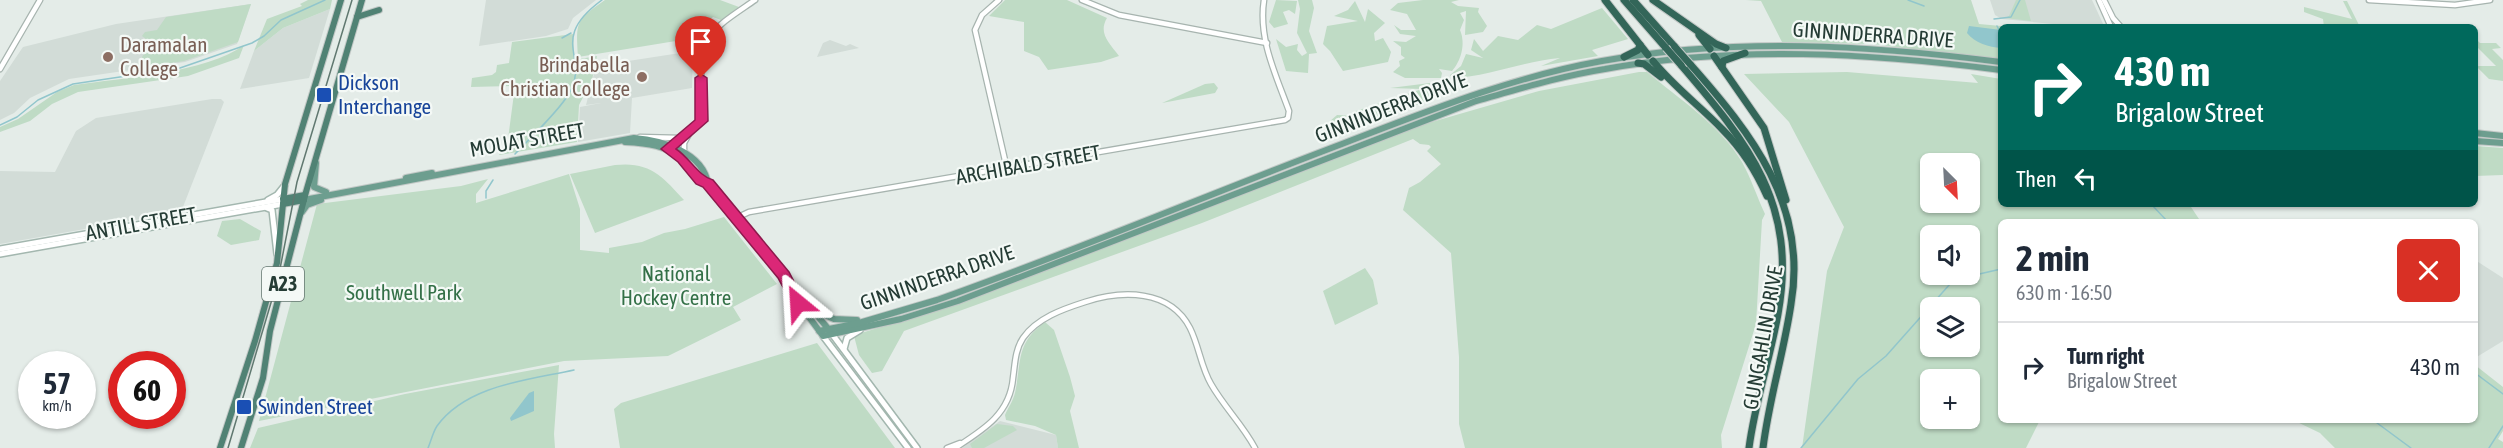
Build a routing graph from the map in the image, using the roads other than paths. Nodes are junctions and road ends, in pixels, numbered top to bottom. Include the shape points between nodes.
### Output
1 (40, 0) edge
2 (341, 0) edge
3 (346, 0) edge
4 (362, 0) edge
5 (755, 0) edge
6 (999, 0) edge
7 (1082, 0) edge
8 (1264, 0) edge
9 (1605, 0) edge
10 (1624, 0) edge
11 (1633, 0) edge
12 (1653, 0) edge
13 (2099, 0) edge
14 (2104, 0) edge
15 (2369, 0) edge
16 (2490, 0) edge
17 (379, 10) dead end
18 (357, 17) junction
19 (1690, 24) junction
20 (2110, 24) edge
21 (2118, 24) edge
22 (333, 27) junction
23 (1267, 43) junction
24 (1640, 45) junction
25 (1726, 48) junction
26 (1710, 49) junction
27 (1745, 53) junction
28 (1648, 55) junction
29 (1714, 56) junction
30 (1624, 57) junction
31 (1653, 61) junction
32 (1998, 62) edge
33 (1638, 63) junction
34 (1722, 67) junction
35 (0, 69) edge
36 (1998, 69) edge
37 (1686, 97) junction
38 (690, 132) junction
39 (2478, 134) edge
40 (684, 136) junction
41 (2503, 136) edge
42 (634, 138) junction
43 (2478, 141) edge
44 (615, 142) junction
45 (2503, 143) edge
46 (670, 147) junction
47 (684, 151) junction
48 (316, 159) junction
49 (1007, 169) junction
50 (445, 172) junction
51 (285, 184) junction
52 (708, 184) junction
53 (326, 192) junction
54 (341, 193) junction
55 (305, 198) junction
56 (283, 202) junction
57 (252, 205) junction
58 (265, 208) junction
59 (301, 213) junction
60 (1789, 214) junction
61 (182, 217) junction
62 (737, 219) junction
63 (200, 220) junction
64 (1781, 238) junction
65 (0, 249) edge
66 (0, 254) edge
67 (278, 259) junction
68 (784, 276) junction
69 (942, 298) junction
70 (813, 309) junction
71 (882, 324) junction
72 (831, 331) junction
73 (821, 333) junction
74 (844, 349) junction
75 (965, 441) junction
76 (918, 447) edge
77 (220, 448) edge
78 (240, 448) edge
79 (908, 448) edge
80 (946, 448) edge
81 (955, 448) edge
82 (1255, 448) edge
83 (1749, 448) edge
84 (1763, 448) edge

1 - 35 street
2 - 22 highway, A23
3 - 22 highway
4 - 18 highway, A23
5 - 38 street via 718,27 705,43 700,58 702,118
6 - 49 street via 982,15 975,30
7 - 23 street via 1119,15
8 - 23 street via 1262,20
9 - 24 highway
10 - 64 highway, GUNGAHLIN DRIVE, bridge via 1722,112 1749,149 1773,199
11 - 60 highway, GUNGAHLIN DRIVE, bridge via 1732,110 1770,170
12 - 19 highway
13 - 20 street
14 - 21 street
15 - 16 street via 2455,5
17 - 18 highway
18 - 48 highway, A23
19 - 25 highway
19 - 26 highway
22 - 51 highway, A23
23 - 49 street, ARCHIBALD STREET via 1289,111 1288,118 1281,122
24 - 28 highway
24 - 30 highway
25 - 26 main road, GINNINDERRA DRIVE
25 - 32 main road, GINNINDERRA DRIVE via 1855,47
26 - 28 main road, GINNINDERRA DRIVE
26 - 29 main road
27 - 29 main road, GINNINDERRA DRIVE
27 - 34 highway via 1724,61
27 - 36 main road, GINNINDERRA DRIVE via 1922,58
28 - 30 main road, GINNINDERRA DRIVE
28 - 31 main road
29 - 31 main road, GINNINDERRA DRIVE
29 - 34 highway
30 - 69 main road, GINNINDERRA DRIVE via 1544,73 1470,94
31 - 33 main road, GINNINDERRA DRIVE
31 - 37 highway
33 - 37 highway
33 - 71 main road, GINNINDERRA DRIVE via 1558,78 1485,98 958,301
34 - 60 highway via 1764,128
37 - 64 highway via 1746,157 1766,193
38 - 40 street
38 - 47 street
39 - 41 main road
40 - 42 street
40 - 46 street
42 - 44 main road, MOUAT STREET
42 - 46 main road, MOUAT STREET via 662,140
43 - 45 main road
44 - 46 main road, MOUAT STREET
44 - 50 main road, MOUAT STREET
46 - 47 main road, MOUAT STREET
46 - 52 main road, MOUAT STREET via 700,181
47 - 52 main road, MOUAT STREET via 708,178
48 - 53 main road via 314,187
48 - 55 highway, A23
49 - 62 street, ARCHIBALD STREET via 760,211
50 - 53 main road, MOUAT STREET
50 - 54 main road, MOUAT STREET
51 - 56 highway, A23
51 - 57 main road via 274,197
52 - 62 main road, MOUAT STREET
53 - 55 main road, MOUAT STREET
54 - 55 main road, MOUAT STREET
54 - 59 main road via 307,205
55 - 56 highway, MOUAT STREET
55 - 59 highway, A23
56 - 57 main road, ANTILL STREET
56 - 58 main road, ANTILL STREET
56 - 67 highway, A23
57 - 61 main road, ANTILL STREET
58 - 63 main road, ANTILL STREET
58 - 67 main road via 272,210 275,217
59 - 78 highway, A23 via 270,331 263,378
60 - 84 highway, GUNGAHLIN DRIVE via 1796,255 1795,285
61 - 63 main road
61 - 65 main road, ANTILL STREET
62 - 68 main road, MOUAT STREET
63 - 66 main road, ANTILL STREET
64 - 83 highway, GUNGAHLIN DRIVE via 1781,298 1758,390
67 - 77 highway, A23
68 - 70 main road, MOUAT STREET
68 - 73 main road, MOUAT STREET
69 - 70 main road via 855,320 834,319
69 - 72 main road, GINNINDERRA DRIVE
70 - 72 main road, MOUAT STREET
71 - 72 main road, GINNINDERRA DRIVE
71 - 74 main road via 852,334
72 - 73 main road, GINNINDERRA DRIVE
72 - 74 main road
73 - 79 main road
74 - 76 main road
75 - 80 street
75 - 81 street
75 - 82 street via 1002,414 1019,345 1035,324 1098,297 1127,292 1160,300 1181,315 1211,384

